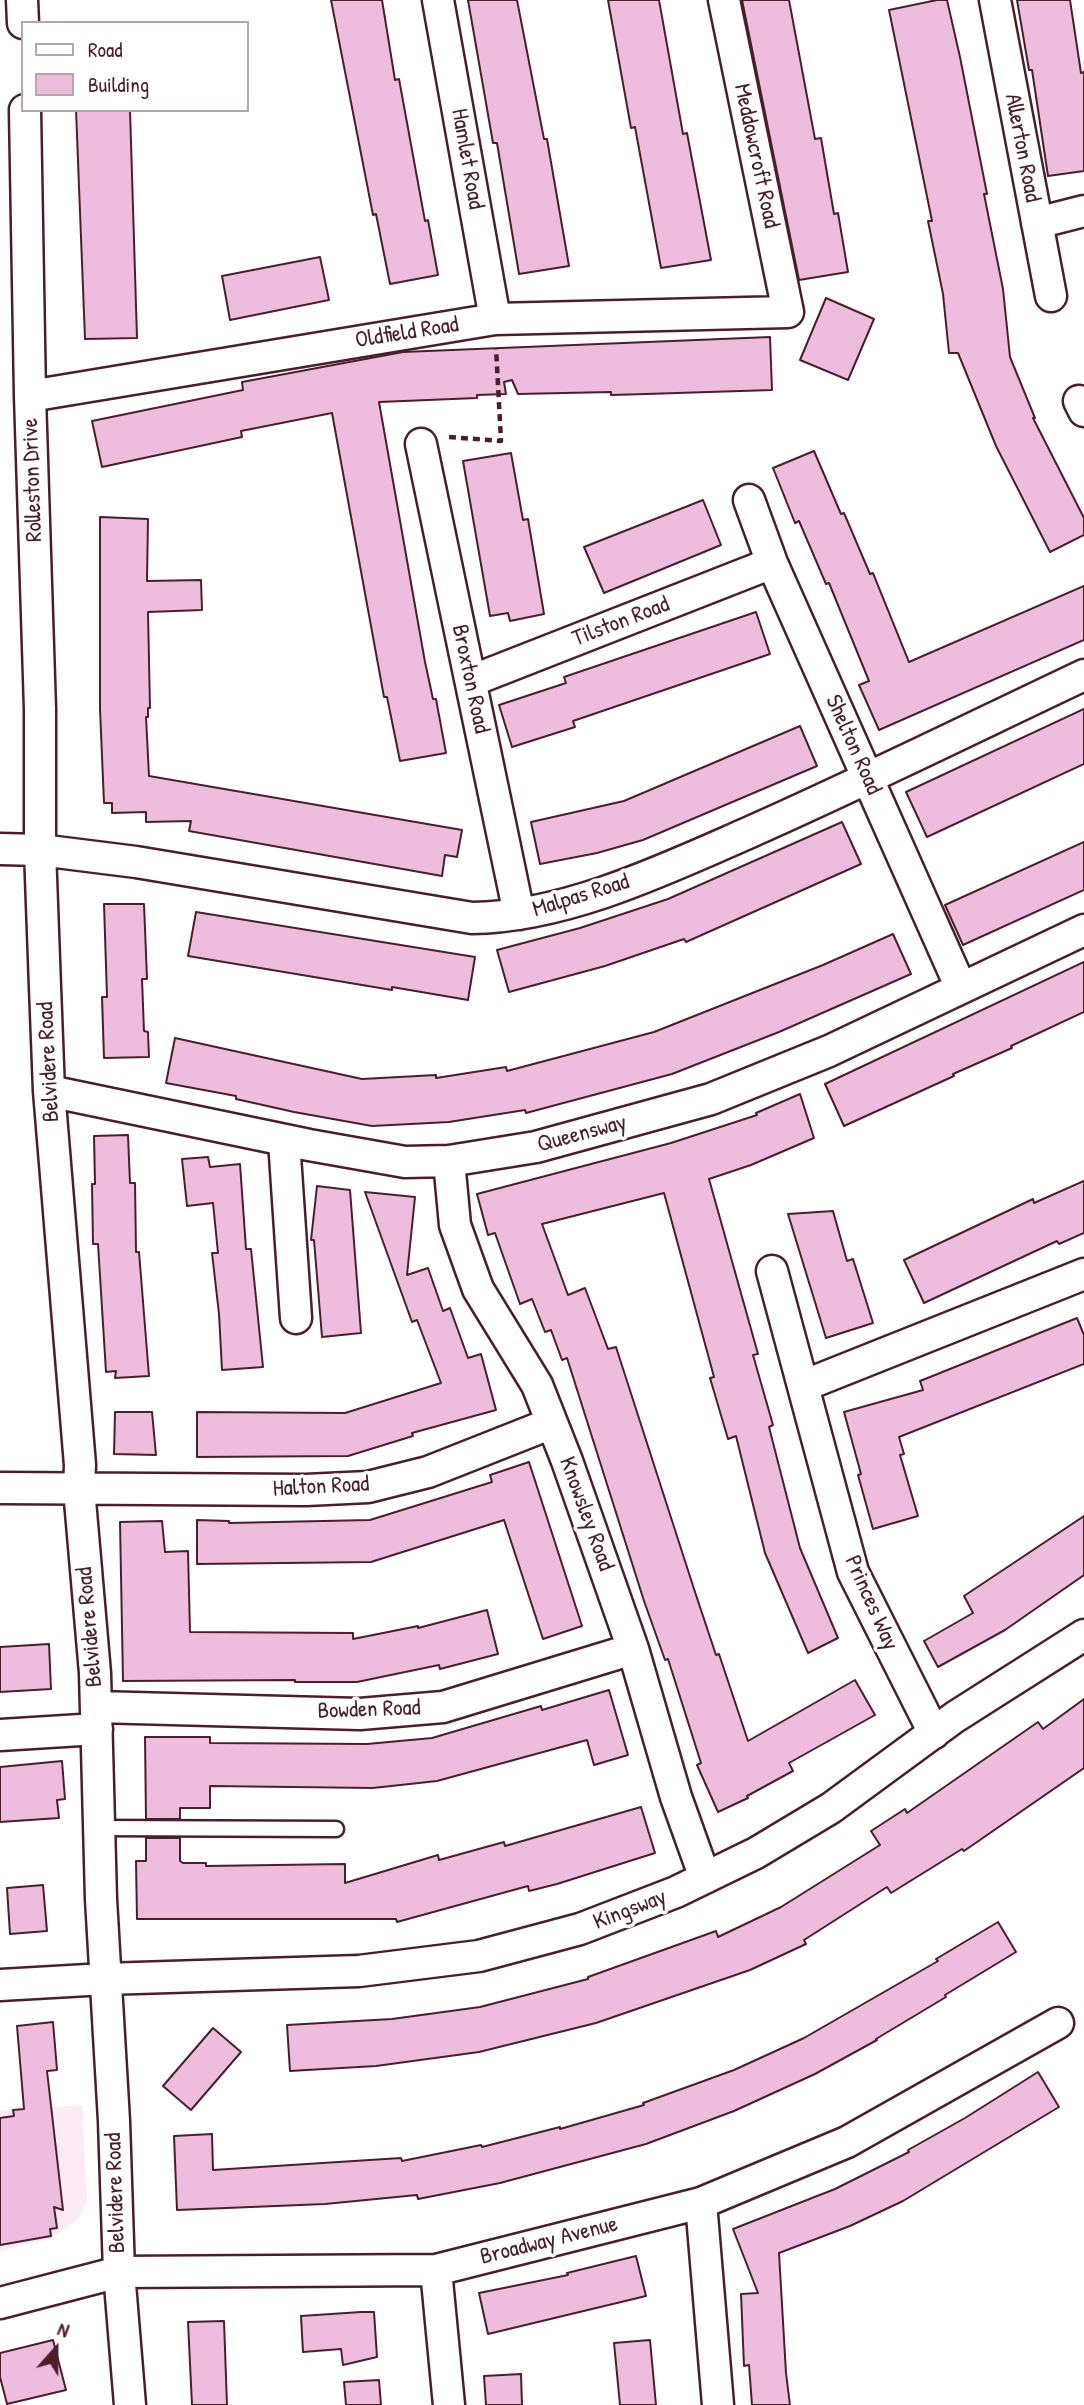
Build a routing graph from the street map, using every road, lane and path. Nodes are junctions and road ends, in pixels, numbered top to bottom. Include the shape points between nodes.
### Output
1 (22, 0) edge
2 (438, 0) edge
3 (724, 0) edge
4 (995, 0) edge
5 (23, 21) edge
6 (24, 112) edge
7 (1084, 211) edge
8 (1037, 223) junction
9 (1051, 296) dead end
10 (788, 312) joint
11 (495, 319) junction
12 (30, 396) junction
13 (421, 444) joint
14 (749, 500) dead end
15 (772, 563) junction
16 (1084, 675) edge
17 (471, 681) junction
18 (867, 778) junction
19 (0, 849) edge
20 (40, 850) junction
21 (519, 914) junction
22 (1084, 930) edge
23 (961, 988) junction
24 (49, 1091) junction
25 (284, 1141) junction
26 (449, 1161) junction
27 (772, 1271) dead end
28 (1084, 1274) edge
29 (296, 1318) dead end
30 (803, 1386) junction
31 (552, 1423) junction
32 (0, 1488) edge
33 (79, 1489) junction
34 (1077, 1644) edge
35 (634, 1649) junction
36 (97, 1718) junction
37 (934, 1733) junction
38 (0, 1735) edge
39 (99, 1828) junction
40 (336, 1829) dead end
41 (705, 1878) junction
42 (105, 1979) junction
43 (0, 1985) edge
44 (1058, 2024) dead end
45 (701, 2203) junction
46 (436, 2270) junction
47 (119, 2272) junction
48 (0, 2303) edge
49 (130, 2405) edge
50 (449, 2405) edge
51 (718, 2405) edge

1 - 5 street
2 - 11 street, Hamlet Road
3 - 10 street, Meddowcroft Road
4 - 8 street, Allerton Road
6 - 12 street, Rolleston Drive
7 - 8 street
8 - 9 street, Allerton Road
10 - 11 street, Oldfield Road
11 - 12 street, Oldfield Road
11 - 13 path via 500,441 450,437
12 - 20 street, Rolleston Drive
13 - 17 street, Broxton Road
14 - 15 street, Shelton Road
15 - 17 street, Tilston Road
15 - 18 street, Shelton Road
16 - 18 street, Malpas Road
17 - 21 street, Broxton Road
18 - 21 street, Malpas Road via 674,866 562,905
18 - 23 street, Shelton Road
19 - 20 street, Malpas Road
20 - 21 street, Malpas Road via 471,918
20 - 24 street, Belvidere Road
22 - 23 street, Queensway
23 - 26 street, Queensway via 829,1051 711,1099 536,1147
24 - 25 street, Queensway
24 - 33 street, Belvidere Road
25 - 26 street, Queensway via 405,1162
25 - 29 street
26 - 31 street, Knowsley Road via 455,1225 478,1289 537,1385
27 - 30 street, Princes Way
28 - 30 street
30 - 37 street, Princes Way via 853,1572
31 - 33 street, Halton Road via 428,1472 368,1487
31 - 35 street, Knowsley Road
32 - 33 street, Halton Road
33 - 36 street, Belvidere Road
34 - 37 street, Kingsway
35 - 36 street, Bowden Road via 443,1707 360,1714
35 - 41 street, Knowsley Road via 676,1797
36 - 38 street, Bowden Road
36 - 39 street, Belvidere Road
37 - 41 street, Kingsway via 831,1808
39 - 40 lane
39 - 42 street, Belvidere Road
41 - 42 street, Kingsway via 580,1930 479,1956 359,1971
42 - 43 street, Kingsway
42 - 47 street, Belvidere Road
44 - 45 street, Broadway Avenue via 847,2142
45 - 46 street, Broadway Avenue
45 - 51 street
46 - 47 street, Broadway Avenue
46 - 50 street
47 - 48 street, Broadway Avenue
47 - 49 street, Belvidere Road

